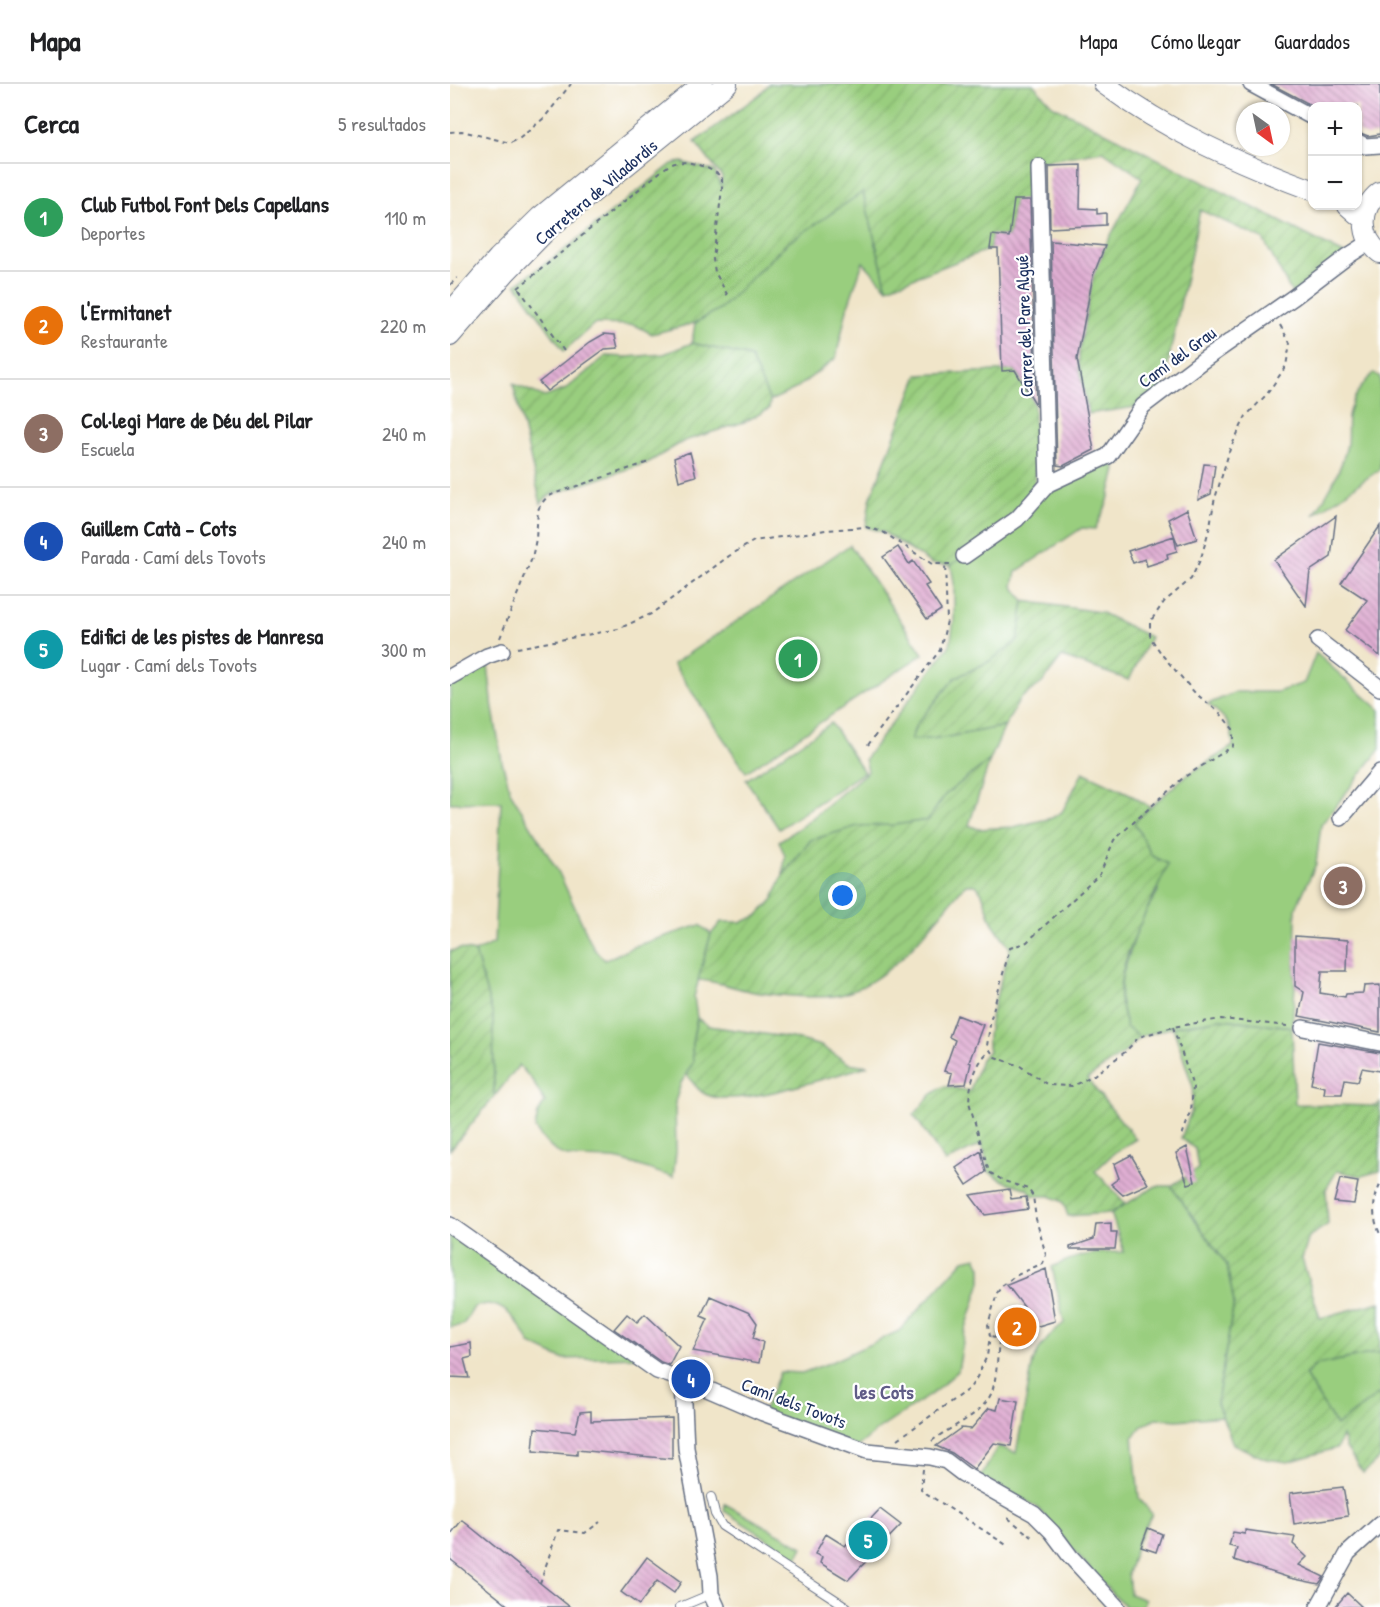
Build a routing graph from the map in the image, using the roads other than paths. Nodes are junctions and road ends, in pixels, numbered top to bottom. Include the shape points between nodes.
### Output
1 (703, 84) edge
2 (727, 84) edge
3 (1104, 84) edge
4 (1256, 85) edge
5 (1308, 115) edge
6 (1362, 144) edge
7 (1380, 145) edge
8 (1040, 167) dead end
9 (1308, 188) edge
10 (1370, 197) edge
11 (1353, 210) edge
12 (1364, 220) junction
13 (1375, 248) edge
14 (450, 312) edge
15 (450, 336) edge
16 (1048, 484) junction
17 (964, 556) road end
18 (1318, 640) dead end
19 (499, 652) road end
20 (450, 677) edge
21 (1380, 688) edge
22 (1380, 772) edge
23 (1341, 818) dead end
24 (1303, 1028) road end
25 (1380, 1044) edge
26 (450, 1225) edge
27 (683, 1381) junction
28 (711, 1497) dead end
29 (1380, 1524) edge
30 (714, 1600) edge
31 (680, 1607) edge
32 (847, 1607) edge
33 (1117, 1607) edge
34 (1318, 1607) edge

1 - 14 street, Carretera de Viladordis via 540,217
2 - 15 street, Carretera de Viladordis via 549,228
3 - 9 street via 1135,107 1221,153
4 - 5 street
6 - 7 street
8 - 16 street, Carrer del Pare Algué
10 - 12 street
11 - 12 street
12 - 13 street
13 - 16 street, Camí del Grau via 1348,256 1143,406 1108,456
16 - 17 street, Camí del Grau via 1017,519
18 - 21 street
19 - 20 street
22 - 23 street
24 - 25 street
26 - 27 street, Camí dels Tovots via 657,1371
27 - 30 street via 686,1448
27 - 33 street, Camí dels Tovots via 867,1451 946,1461 1034,1514
28 - 32 lane via 722,1526
29 - 34 street via 1348,1553
30 - 31 lane

